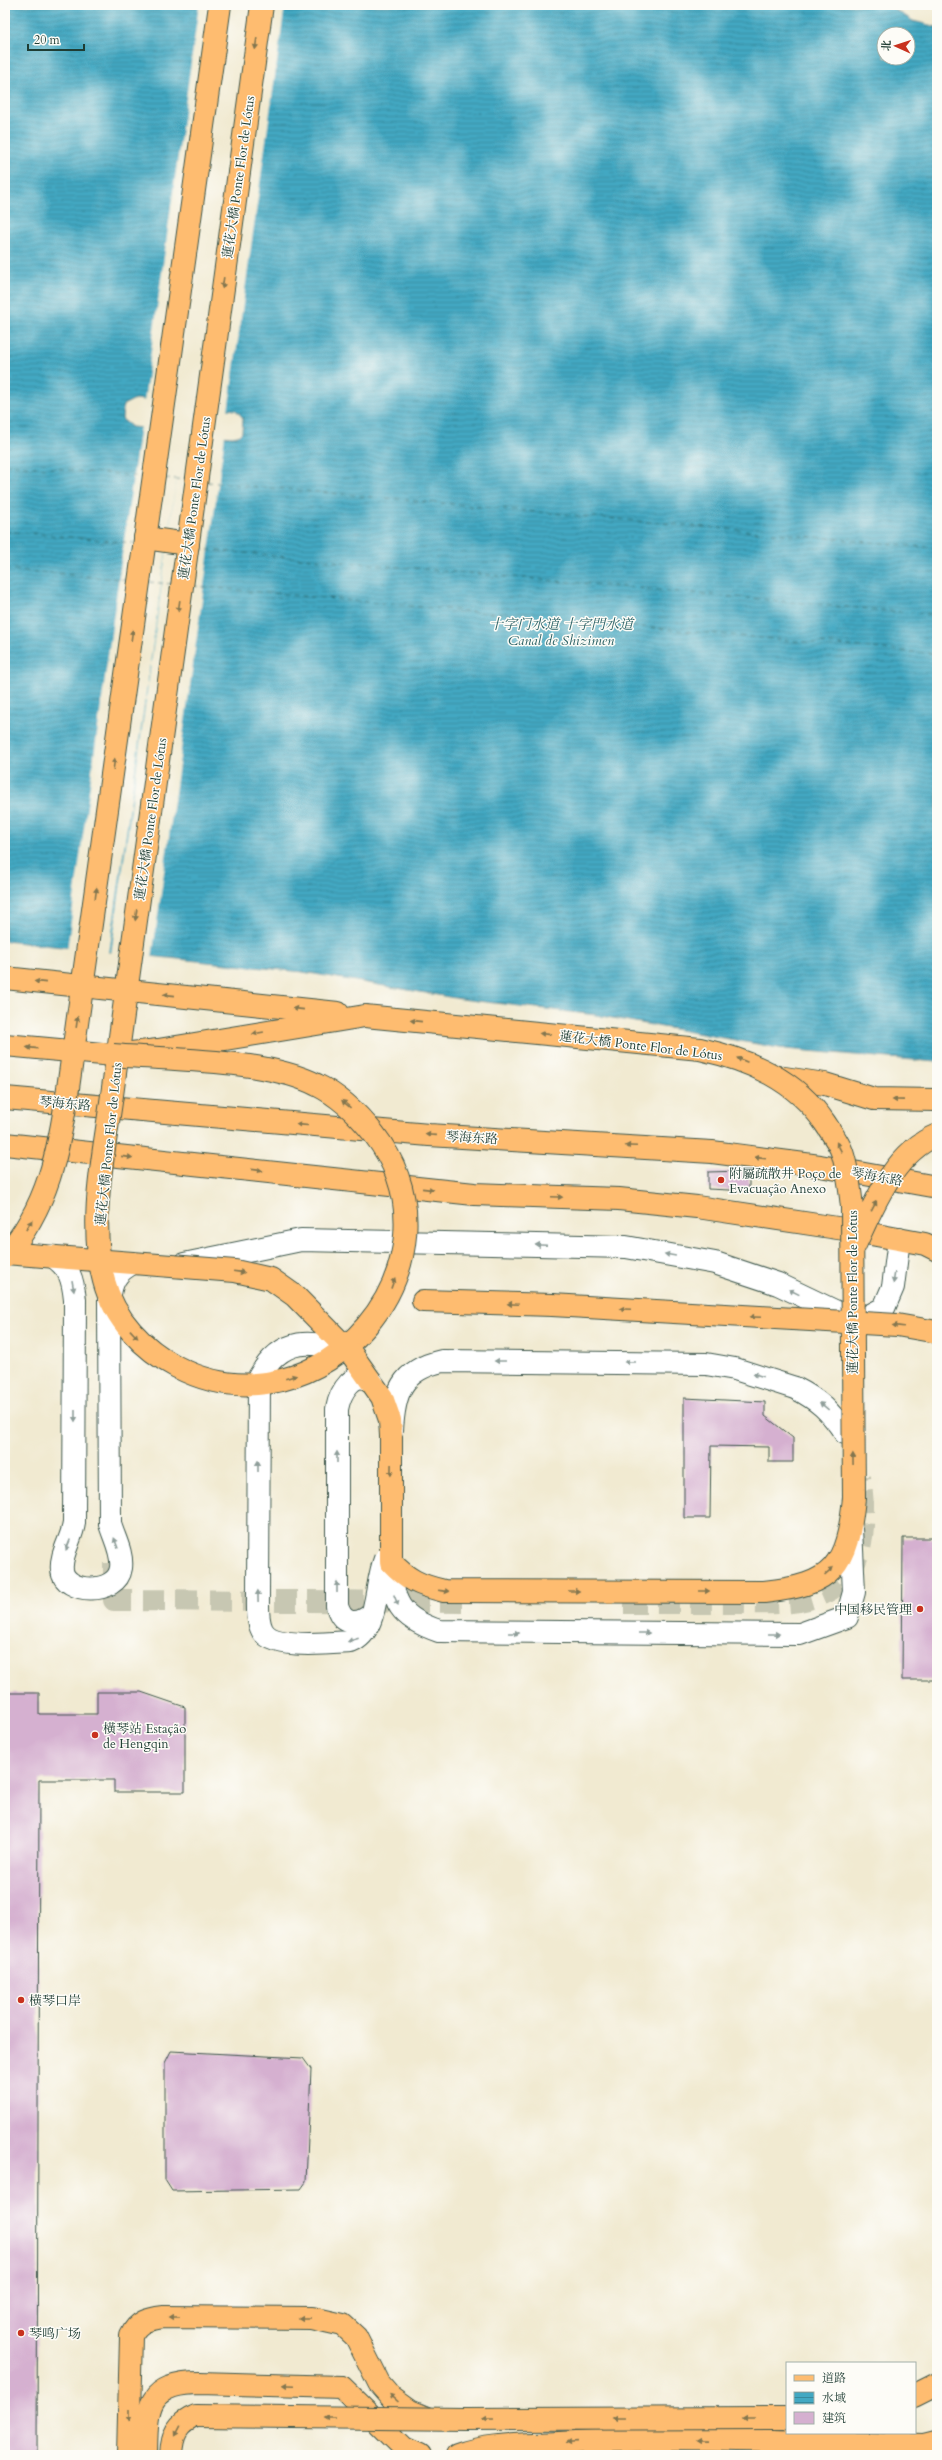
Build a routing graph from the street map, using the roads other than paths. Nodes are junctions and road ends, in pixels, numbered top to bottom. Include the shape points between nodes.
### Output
1 (220, 5) edge
2 (262, 5) edge
3 (145, 538) junction
4 (188, 544) junction
5 (5, 978) edge
6 (365, 1016) junction
7 (5, 1045) edge
8 (113, 1055) junction
9 (778, 1077) junction
10 (5, 1098) edge
11 (937, 1100) edge
12 (937, 1135) edge
13 (5, 1144) edge
14 (937, 1187) edge
15 (899, 1239) junction
16 (931, 1247) edge
17 (5, 1252) edge
18 (851, 1254) junction
19 (5, 1256) edge
20 (52, 1256) junction
21 (133, 1263) junction
22 (115, 1278) dead end
23 (423, 1301) dead end
24 (937, 1332) edge
25 (351, 1354) junction
26 (373, 1383) junction
27 (845, 1433) dead end
28 (392, 1436) junction
29 (851, 1528) junction
30 (390, 1552) junction
31 (373, 1613) junction
32 (937, 2384) edge
33 (342, 2387) junction
34 (916, 2394) edge
35 (427, 2418) junction
36 (786, 2418) edge
37 (937, 2443) edge
38 (128, 2455) edge
39 (146, 2455) edge
40 (171, 2455) edge
41 (386, 2455) edge
42 (420, 2455) edge
43 (457, 2455) edge

1 - 3 main road
2 -> 4 main road, 蓮花大橋 Ponte Flor de Lótus
3 - 4 main road
19 -> 3 main road, bridge via 19,1240 46,1192 63,1122
4 -> 8 main road, 蓮花大橋 Ponte Flor de Lótus, bridge via 118,1048 117,1056 116,1063 112,1095 100,1186 98,1250 104,1282 118,1313 151,1351 189,1373 212,1380 236,1384 274,1382 300,1374 345,1350 381,1309 399,1268 404,1240 405,1200 397,1172 386,1150 366,1124 337,1096 316,1084 271,1070 241,1066 120,1056
6 -> 5 main road, 蓮花大橋 Ponte Flor de Lótus
6 -> 8 main road, 蓮花大橋 Ponte Flor de Lótus, bridge
9 -> 6 main road, 蓮花大橋 Ponte Flor de Lótus, bridge via 731,1056 700,1049
8 -> 7 main road, 蓮花大橋 Ponte Flor de Lótus
11 -> 9 main road via 874,1099 824,1084
18 -> 9 main road, 蓮花大橋 Ponte Flor de Lótus, bridge via 851,1200 842,1151 815,1108 800,1092
14 -> 10 main road, 琴海东路 via 820,1166 712,1152 429,1135
18 -> 12 main road, bridge via 882,1192 900,1164 917,1147
13 -> 15 main road via 474,1194 619,1199 697,1207
15 - 16 main road
15 -> 22 street via 893,1287 884,1308 863,1319 847,1317 778,1284 715,1263 626,1247 301,1240
17 - 20 main road, bridge
29 -> 18 main road, 蓮花大橋 Ponte Flor de Lótus, bridge via 854,1498
20 - 21 main road, bridge
20 -> 21 street, bridge via 60,1261 70,1274 76,1300 74,1523 73,1534 63,1558 62,1572 67,1580 78,1587 110,1585 118,1577 121,1569 121,1556 110,1524 109,1301 111,1285 116,1275
21 -> 25 main road, bridge via 235,1271 271,1279 295,1296
24 -> 23 main road, bridge via 896,1325 552,1305
25 - 26 main road, bridge
31 -> 25 street, bridge via 367,1631 351,1642 289,1643 267,1636 262,1631 258,1613 259,1377 267,1363 286,1348 298,1344 325,1344
26 - 28 main road, bridge via 386,1407
31 -> 26 street, bridge via 360,1622 351,1623 344,1619 337,1606 337,1409 339,1399 348,1384 361,1378 368,1378
27 -> 28 street, bridge via 830,1411 795,1388 756,1374 706,1364 442,1361 417,1370 405,1380 396,1398
28 -> 30 main road, bridge
30 -> 29 main road, 蓮花大橋 Ponte Flor de Lótus, bridge via 406,1577 424,1586 444,1591 764,1592 800,1587 820,1578 832,1568 844,1552
30 -> 29 street, bridge via 391,1582 400,1609 409,1618 439,1631 800,1634 847,1616 854,1592
30 - 31 street, bridge via 379,1576
32 - 34 main road
33 -> 39 main road via 200,2382 166,2388 157,2394 146,2419
33 - 41 main road via 367,2422 388,2445
33 - 42 main road via 404,2448
36 -> 35 main road, bridge
35 -> 38 main road via 410,2411 392,2398 379,2383 356,2337 343,2325 312,2318 164,2317 147,2320 136,2326 131,2336
35 -> 40 main road, bridge via 196,2416 184,2421 176,2431
37 -> 43 main road via 925,2446 678,2440 590,2441 476,2448

